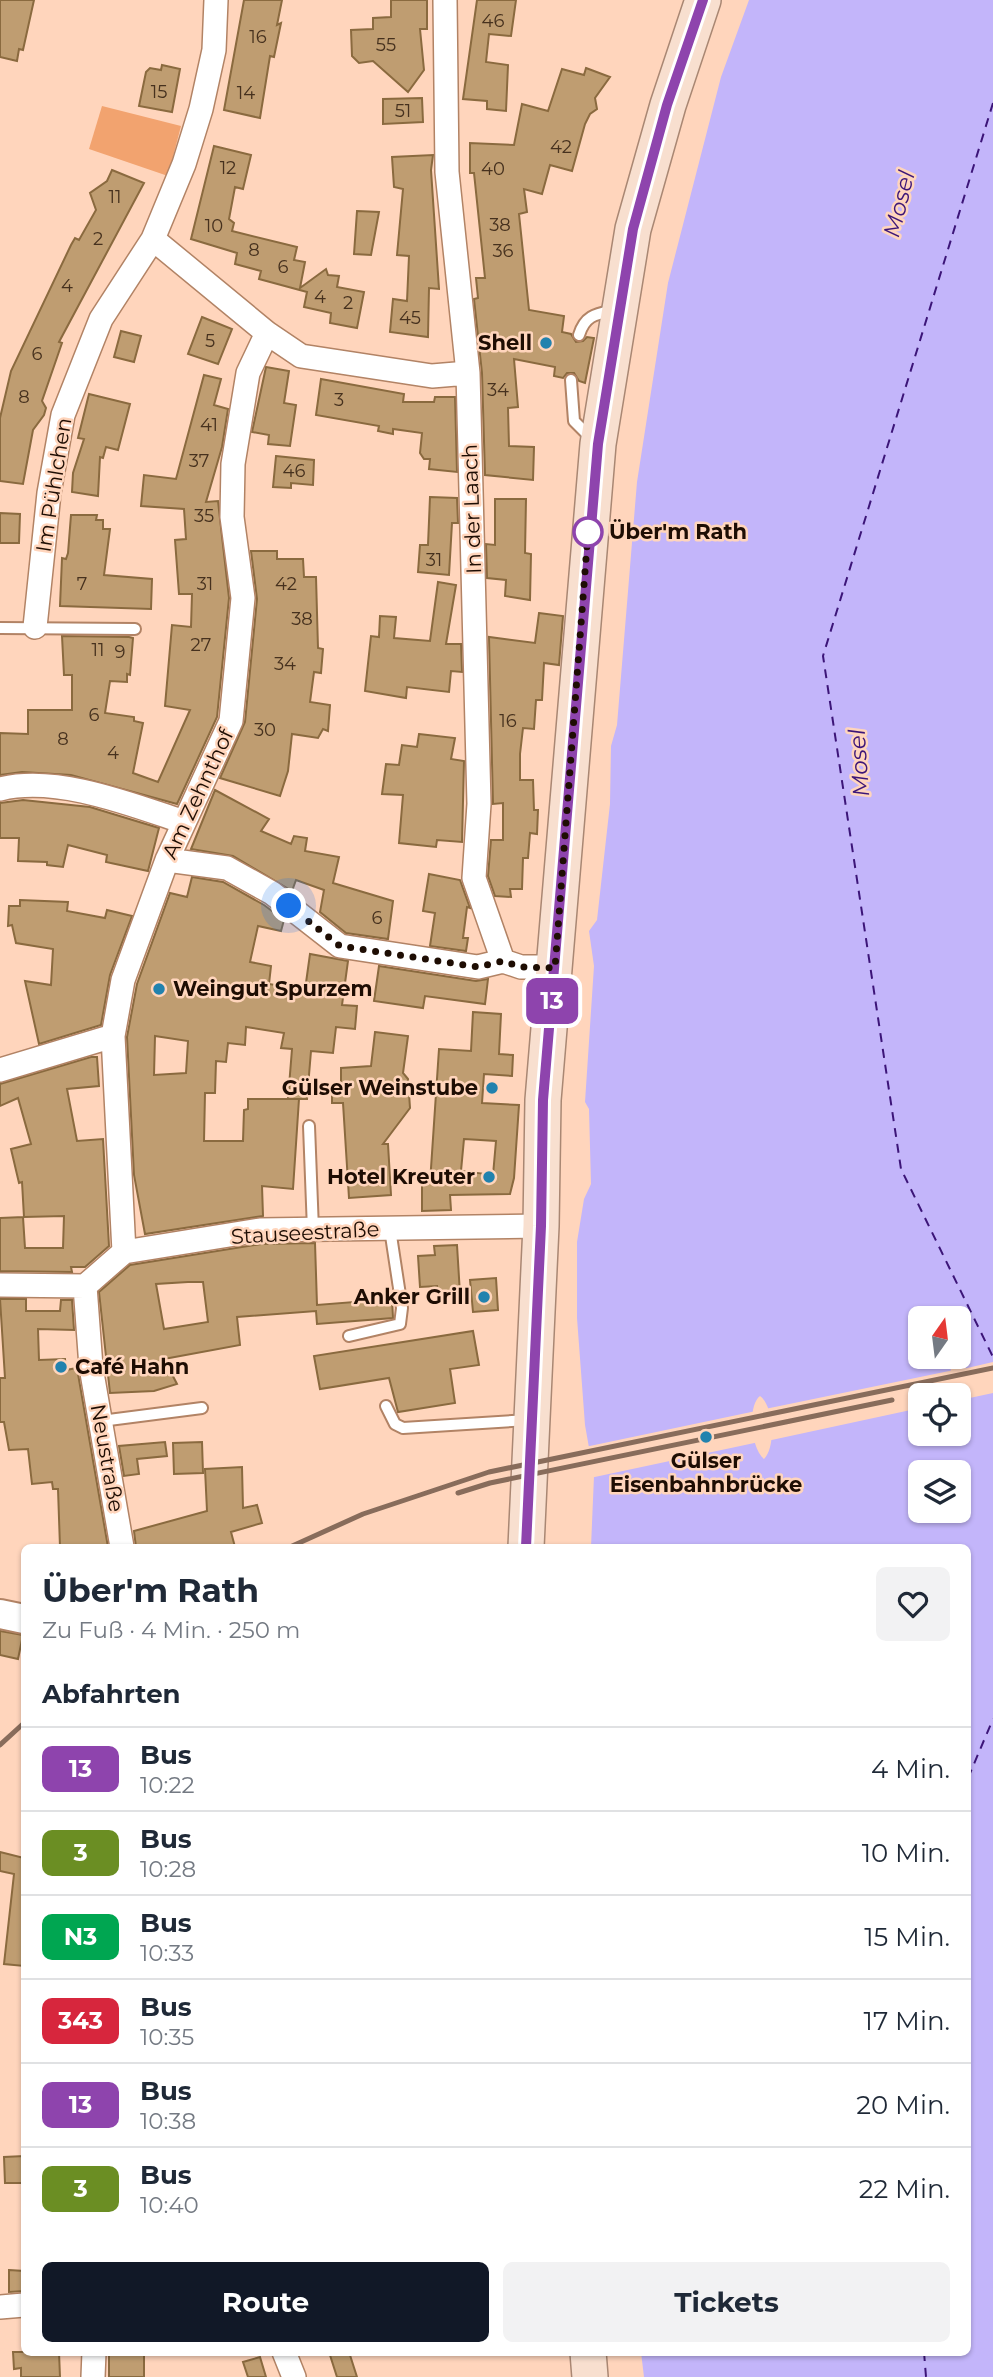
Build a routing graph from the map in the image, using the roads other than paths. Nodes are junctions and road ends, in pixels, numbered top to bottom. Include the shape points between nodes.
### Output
1 (216, 0) edge
2 (445, 0) edge
3 (703, 0) edge
4 (153, 239) junction
5 (618, 309) junction
6 (267, 333) junction
7 (579, 335) dead end
8 (468, 373) junction
9 (571, 380) dead end
10 (598, 444) junction
11 (35, 627) junction
12 (0, 628) edge
13 (135, 629) dead end
14 (0, 789) edge
15 (184, 822) junction
16 (167, 860) junction
17 (503, 961) junction
18 (555, 968) junction
19 (113, 1036) junction
20 (0, 1070) edge
21 (309, 1126) dead end
22 (541, 1226) junction
23 (390, 1229) junction
24 (313, 1230) junction
25 (124, 1252) junction
26 (0, 1285) edge
27 (85, 1286) junction
28 (349, 1336) dead end
29 (386, 1406) dead end
30 (202, 1408) dead end
31 (532, 1420) junction
32 (101, 1422) junction
33 (121, 1544) edge
34 (526, 1544) edge
35 (0, 1614) edge
36 (21, 1618) edge
37 (21, 2305) edge
38 (0, 2307) edge
39 (94, 2356) edge
40 (286, 2356) edge
41 (588, 2356) edge
42 (93, 2377) edge
43 (294, 2377) edge
44 (590, 2377) edge

1 - 4 street via 214,50 201,109
2 - 8 street, In der Laach via 447,172
3 - 5 main road via 667,105 633,229
4 - 6 street
4 - 11 street, Im Pühlchen via 101,319 63,415 49,493
5 - 7 lane via 592,315 583,321
5 - 10 main road
6 - 8 street via 301,356 432,376
6 - 15 street, Am Zehnthof via 248,373 233,464 232,517 243,598 231,721
8 - 17 street, In der Laach via 479,804 474,878
9 - 10 lane via 574,421
10 - 18 main road
11 - 12 lane
11 - 13 lane
14 - 15 street via 16,785 96,792
15 - 16 street, Am Zehnthof
16 - 17 street via 227,868 272,893 340,946 478,967
16 - 19 street, Am Zehnthof via 123,980
17 - 18 street via 521,967
18 - 22 main road via 543,1100
19 - 20 street
19 - 25 street, Am Zehnthof
21 - 24 lane
22 - 23 street, Stauseestraße
22 - 31 main road
23 - 24 street, Stauseestraße
23 - 28 lane via 402,1308 400,1324
24 - 25 street, Stauseestraße via 260,1230
25 - 27 street
26 - 27 street
27 - 32 street, Neustraße
29 - 31 lane via 395,1424 403,1428
30 - 32 lane
31 - 34 main road
32 - 33 street, Neustraße
35 - 36 street
37 - 38 street
39 - 42 street
40 - 43 street
41 - 44 main road

